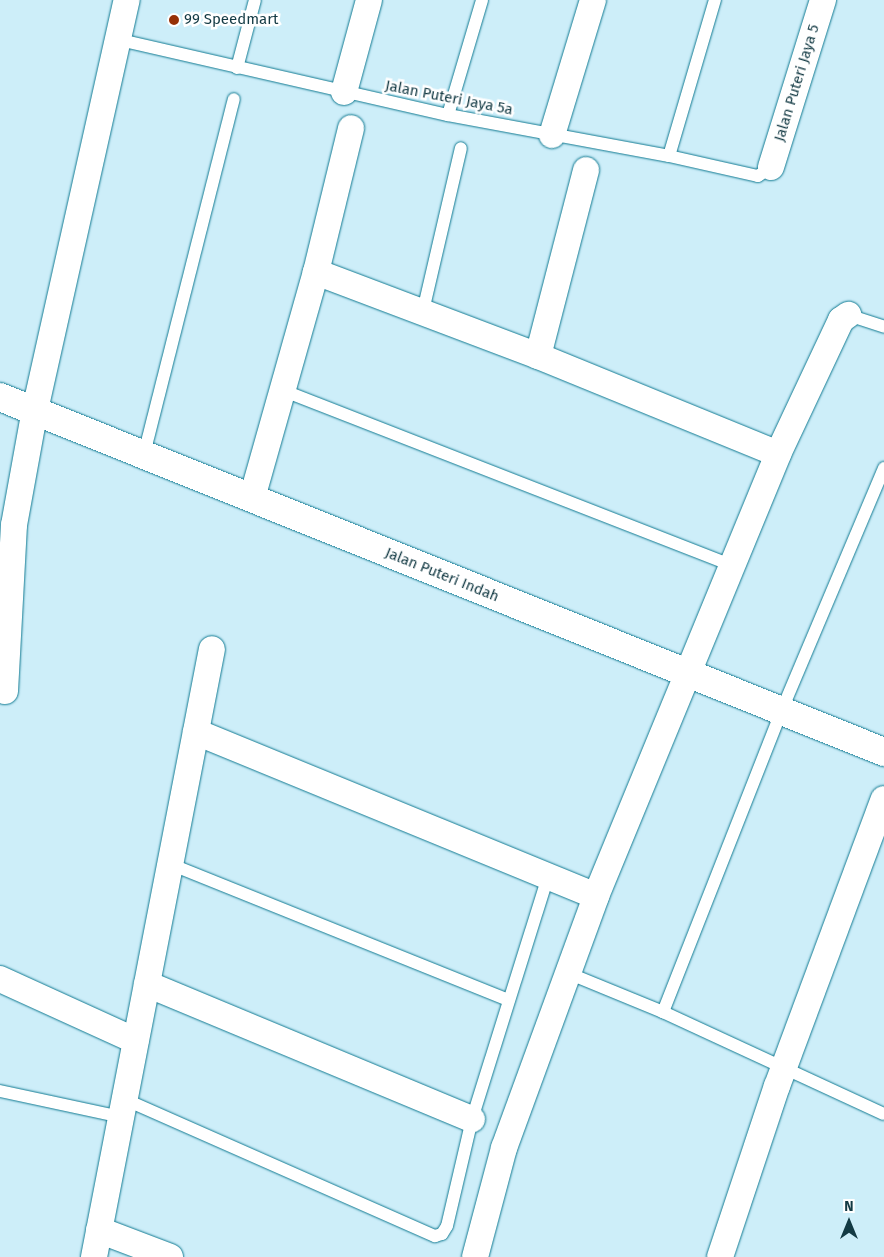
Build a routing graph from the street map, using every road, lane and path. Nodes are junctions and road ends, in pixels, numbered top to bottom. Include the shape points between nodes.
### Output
1 (127, 0) edge
2 (255, 0) edge
3 (369, 0) edge
4 (482, 0) edge
5 (593, 0) edge
6 (715, 0) edge
7 (823, 0) edge
8 (120, 40) junction
9 (236, 68) junction
10 (344, 92) junction
11 (234, 99) dead end
12 (448, 115) junction
13 (351, 128) dead end
14 (552, 135) junction
15 (461, 148) dead end
16 (669, 156) junction
17 (771, 167) joint
18 (586, 170) dead end
19 (316, 272) junction
20 (423, 311) junction
21 (848, 315) joint
22 (884, 327) edge
23 (538, 356) junction
24 (282, 390) junction
25 (0, 397) edge
26 (35, 410) junction
27 (144, 454) junction
28 (778, 454) junction
29 (884, 468) edge
30 (252, 498) junction
31 (731, 565) junction
32 (212, 649) dead end
33 (687, 675) junction
34 (5, 691) dead end
35 (781, 712) junction
36 (196, 732) junction
37 (884, 752) edge
38 (884, 798) edge
39 (170, 864) junction
40 (548, 876) junction
41 (596, 896) junction
42 (568, 973) junction
43 (0, 979) edge
44 (147, 984) junction
45 (508, 1000) junction
46 (663, 1012) junction
47 (136, 1041) junction
48 (783, 1068) junction
49 (0, 1091) edge
50 (123, 1108) junction
51 (884, 1114) edge
52 (472, 1119) junction
53 (99, 1230) junction
54 (94, 1257) edge
55 (170, 1257) edge
56 (475, 1257) edge
57 (720, 1257) edge

1 - 8 street
2 - 9 lane
3 - 10 street
4 - 12 lane
5 - 14 street
6 - 16 lane
7 - 17 street, Jalan Puteri Jaya 5
8 - 9 lane, Jalan Puteri Jaya 5a
8 - 26 street
9 - 10 lane, Jalan Puteri Jaya 5a
10 - 12 lane, Jalan Puteri Jaya 5a
11 - 27 lane
12 - 14 lane, Jalan Puteri Jaya 5a
13 - 19 street
14 - 16 lane, Jalan Puteri Jaya 5a
15 - 20 lane
16 - 17 lane, Jalan Puteri Jaya 5a via 758,176
18 - 23 street
19 - 20 street
19 - 24 street
20 - 23 street
21 - 22 lane
21 - 28 street via 841,320
23 - 28 street
24 - 30 street
24 - 31 lane
25 - 26 street, Jalan Puteri Indah
26 - 27 street, Jalan Puteri Indah
26 - 34 street via 11,544
27 - 30 street, Jalan Puteri Indah
28 - 31 street
29 - 35 lane
30 - 33 street, Jalan Puteri Indah
31 - 33 street
32 - 36 street
33 - 35 street, Jalan Puteri Indah
33 - 41 street
35 - 37 street, Jalan Puteri Indah
35 - 46 lane
36 - 39 street
36 - 40 street
38 - 48 street
39 - 44 street
39 - 45 lane
40 - 41 street
40 - 45 lane
41 - 42 street
42 - 46 lane
42 - 56 street via 504,1148
43 - 47 street
44 - 47 street
44 - 52 street
45 - 52 lane
46 - 48 lane
47 - 50 street
48 - 51 lane
48 - 57 street
49 - 50 lane
50 - 52 lane via 434,1236 442,1234 447,1226
50 - 53 street
53 - 54 street
53 - 55 street

